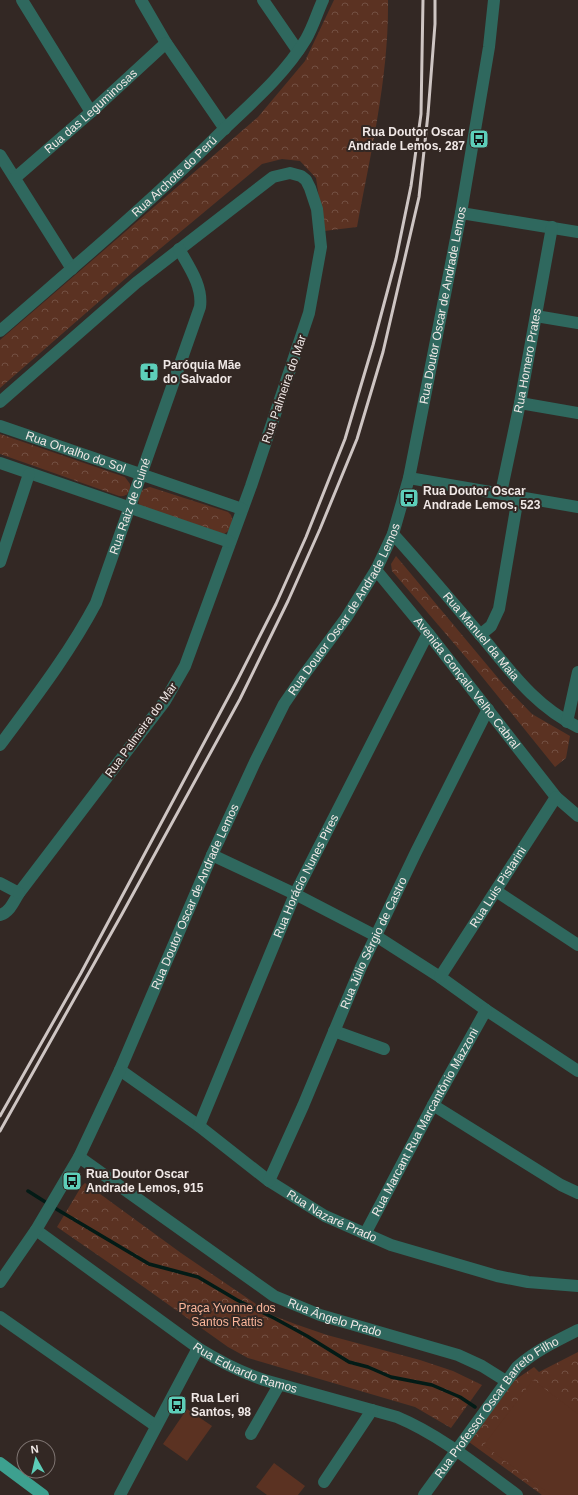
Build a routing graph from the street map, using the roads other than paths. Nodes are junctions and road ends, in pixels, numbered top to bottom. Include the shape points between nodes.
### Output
1 (22, 0) edge
2 (141, 0) edge
3 (263, 0) edge
4 (323, 0) edge
5 (494, 0) edge
6 (166, 43) junction
7 (298, 51) junction
8 (91, 112) junction
9 (225, 129) junction
10 (0, 155) edge
11 (15, 178) junction
12 (461, 213) junction
13 (552, 227) junction
14 (578, 232) edge
15 (178, 249) junction
16 (72, 269) junction
17 (536, 316) junction
18 (578, 323) edge
19 (0, 331) edge
20 (0, 402) edge
21 (520, 402) junction
22 (578, 413) edge
23 (0, 426) edge
24 (0, 463) edge
25 (30, 474) junction
26 (141, 474) junction
27 (409, 478) junction
28 (501, 493) junction
29 (518, 497) junction
30 (578, 507) edge
31 (130, 508) junction
32 (242, 509) junction
33 (393, 534) junction
34 (230, 542) junction
35 (0, 562) edge
36 (376, 570) junction
37 (428, 633) junction
38 (480, 635) junction
39 (578, 672) edge
40 (488, 709) junction
41 (567, 722) junction
42 (578, 727) edge
43 (0, 745) edge
44 (556, 798) junction
45 (578, 816) edge
46 (212, 855) junction
47 (0, 883) edge
48 (496, 892) junction
49 (19, 893) junction
50 (295, 894) junction
51 (0, 914) edge
52 (376, 936) junction
53 (578, 945) edge
54 (440, 977) junction
55 (486, 1010) junction
56 (334, 1031) junction
57 (384, 1049) dead end
58 (120, 1070) junction
59 (578, 1071) edge
60 (433, 1105) junction
61 (199, 1126) junction
62 (79, 1157) junction
63 (269, 1181) junction
64 (578, 1193) edge
65 (36, 1230) junction
66 (365, 1234) junction
67 (0, 1282) edge
68 (578, 1286) edge
69 (0, 1317) edge
70 (578, 1330) edge
71 (198, 1348) junction
72 (506, 1381) junction
73 (279, 1385) junction
74 (372, 1410) junction
75 (156, 1426) junction
76 (252, 1434) dead end
77 (455, 1451) junction
78 (0, 1463) edge
79 (324, 1482) dead end
80 (43, 1495) edge
81 (120, 1495) edge
82 (424, 1495) edge
83 (517, 1495) edge

1 - 8 street
2 - 6 street
3 - 7 street
4 - 7 street, Rua Archote do Perú
5 - 12 street, Rua Doutor Oscar de Andrade Lemos via 485,75
6 - 8 street, Rua das Leguminosas
6 - 9 street
7 - 9 street, Rua Archote do Perú via 268,86
8 - 11 street, Rua das Leguminosas
9 - 16 street, Rua Archote do Perú via 170,183
10 - 11 street
11 - 16 street
12 - 13 street
12 - 27 street, Rua Doutor Oscar de Andrade Lemos
13 - 14 street
13 - 17 street, Rua Homero Prates
15 - 20 street, Rua Palmeira do Mar
15 - 26 street, Rua Raiz de Guiné via 197,284 200,307
15 - 32 street, Rua Palmeira do Mar via 273,177 295,174 306,180 317,209 321,247 309,313
16 - 19 street, Rua Archote do Perú
17 - 18 street
17 - 21 street, Rua Homero Prates
21 - 22 street
21 - 28 street, Rua Homero Prates
23 - 26 street, Rua Orvalho do Sol
24 - 25 street
25 - 31 street
25 - 35 street
26 - 31 street, Rua Raiz de Guiné
26 - 32 street, Rua Orvalho do Sol
27 - 28 street
27 - 33 street, Rua Doutor Oscar de Andrade Lemos
28 - 29 street
29 - 30 street
29 - 38 street via 499,609 491,626
31 - 34 street
31 - 43 street, Rua Raiz de Guiné via 96,603 55,669
32 - 34 street, Rua Palmeira do Mar
33 - 36 street, Rua Doutor Oscar de Andrade Lemos
33 - 38 street, Rua Manuel da Maia
34 - 49 street, Rua Palmeira do Mar via 184,666 165,701
36 - 37 street, Avenida Gonçalo Velho Cabral
36 - 46 street, Rua Doutor Oscar de Andrade Lemos via 346,618 284,704
37 - 40 street, Avenida Gonçalo Velho Cabral
37 - 50 street, Rua Horácio Nunes Pires
38 - 41 street, Rua Manuel da Maia via 528,693
39 - 41 street
40 - 44 street, Avenida Gonçalo Velho Cabral
40 - 52 street, Rua Júlio Sérgio de Castro
41 - 42 street, Rua Manuel da Maia
44 - 45 street, Avenida Gonçalo Velho Cabral
44 - 48 street, Rua Luis Pistarini
46 - 50 street
46 - 58 street, Rua Doutor Oscar de Andrade Lemos
47 - 49 street
48 - 53 street
48 - 54 street, Rua Luis Pistarini
49 - 51 street, Rua Palmeira do Mar via 6,913
50 - 52 street
50 - 61 street, Rua Horácio Nunes Pires
52 - 54 street
52 - 56 street, Rua Júlio Sérgio de Castro
54 - 55 street
55 - 59 street
55 - 60 street, Rua Marcant Rua Marcantônio Mazzoni
56 - 57 street
56 - 63 street, Rua Júlio Sérgio de Castro
58 - 61 street, Rua Nazaré Prado
58 - 62 street, Rua Doutor Oscar de Andrade Lemos
60 - 64 street
60 - 66 street, Rua Marcant Rua Marcantônio Mazzoni
61 - 63 street, Rua Nazaré Prado
62 - 65 street, Rua Doutor Oscar de Andrade Lemos
62 - 72 street, Rua Ângelo Prado via 274,1296 320,1314 458,1355
63 - 66 street, Rua Nazaré Prado via 325,1216
65 - 67 street, Rua Doutor Oscar de Andrade Lemos
65 - 71 street, Rua Eduardo Ramos
66 - 68 street, Rua Nazaré Prado via 391,1245 497,1276 528,1282
69 - 75 street
70 - 72 street, Rua Professor Oscar Barreto Filho via 526,1358
71 - 73 street, Rua Eduardo Ramos via 243,1373
71 - 75 street
72 - 77 street, Rua Professor Oscar Barreto Filho
73 - 74 street, Rua Eduardo Ramos
73 - 76 street
74 - 77 street, Rua Eduardo Ramos via 416,1425
74 - 79 street
75 - 81 street
77 - 82 street, Rua Professor Oscar Barreto Filho
77 - 83 street, Rua Eduardo Ramos
78 - 80 main road

